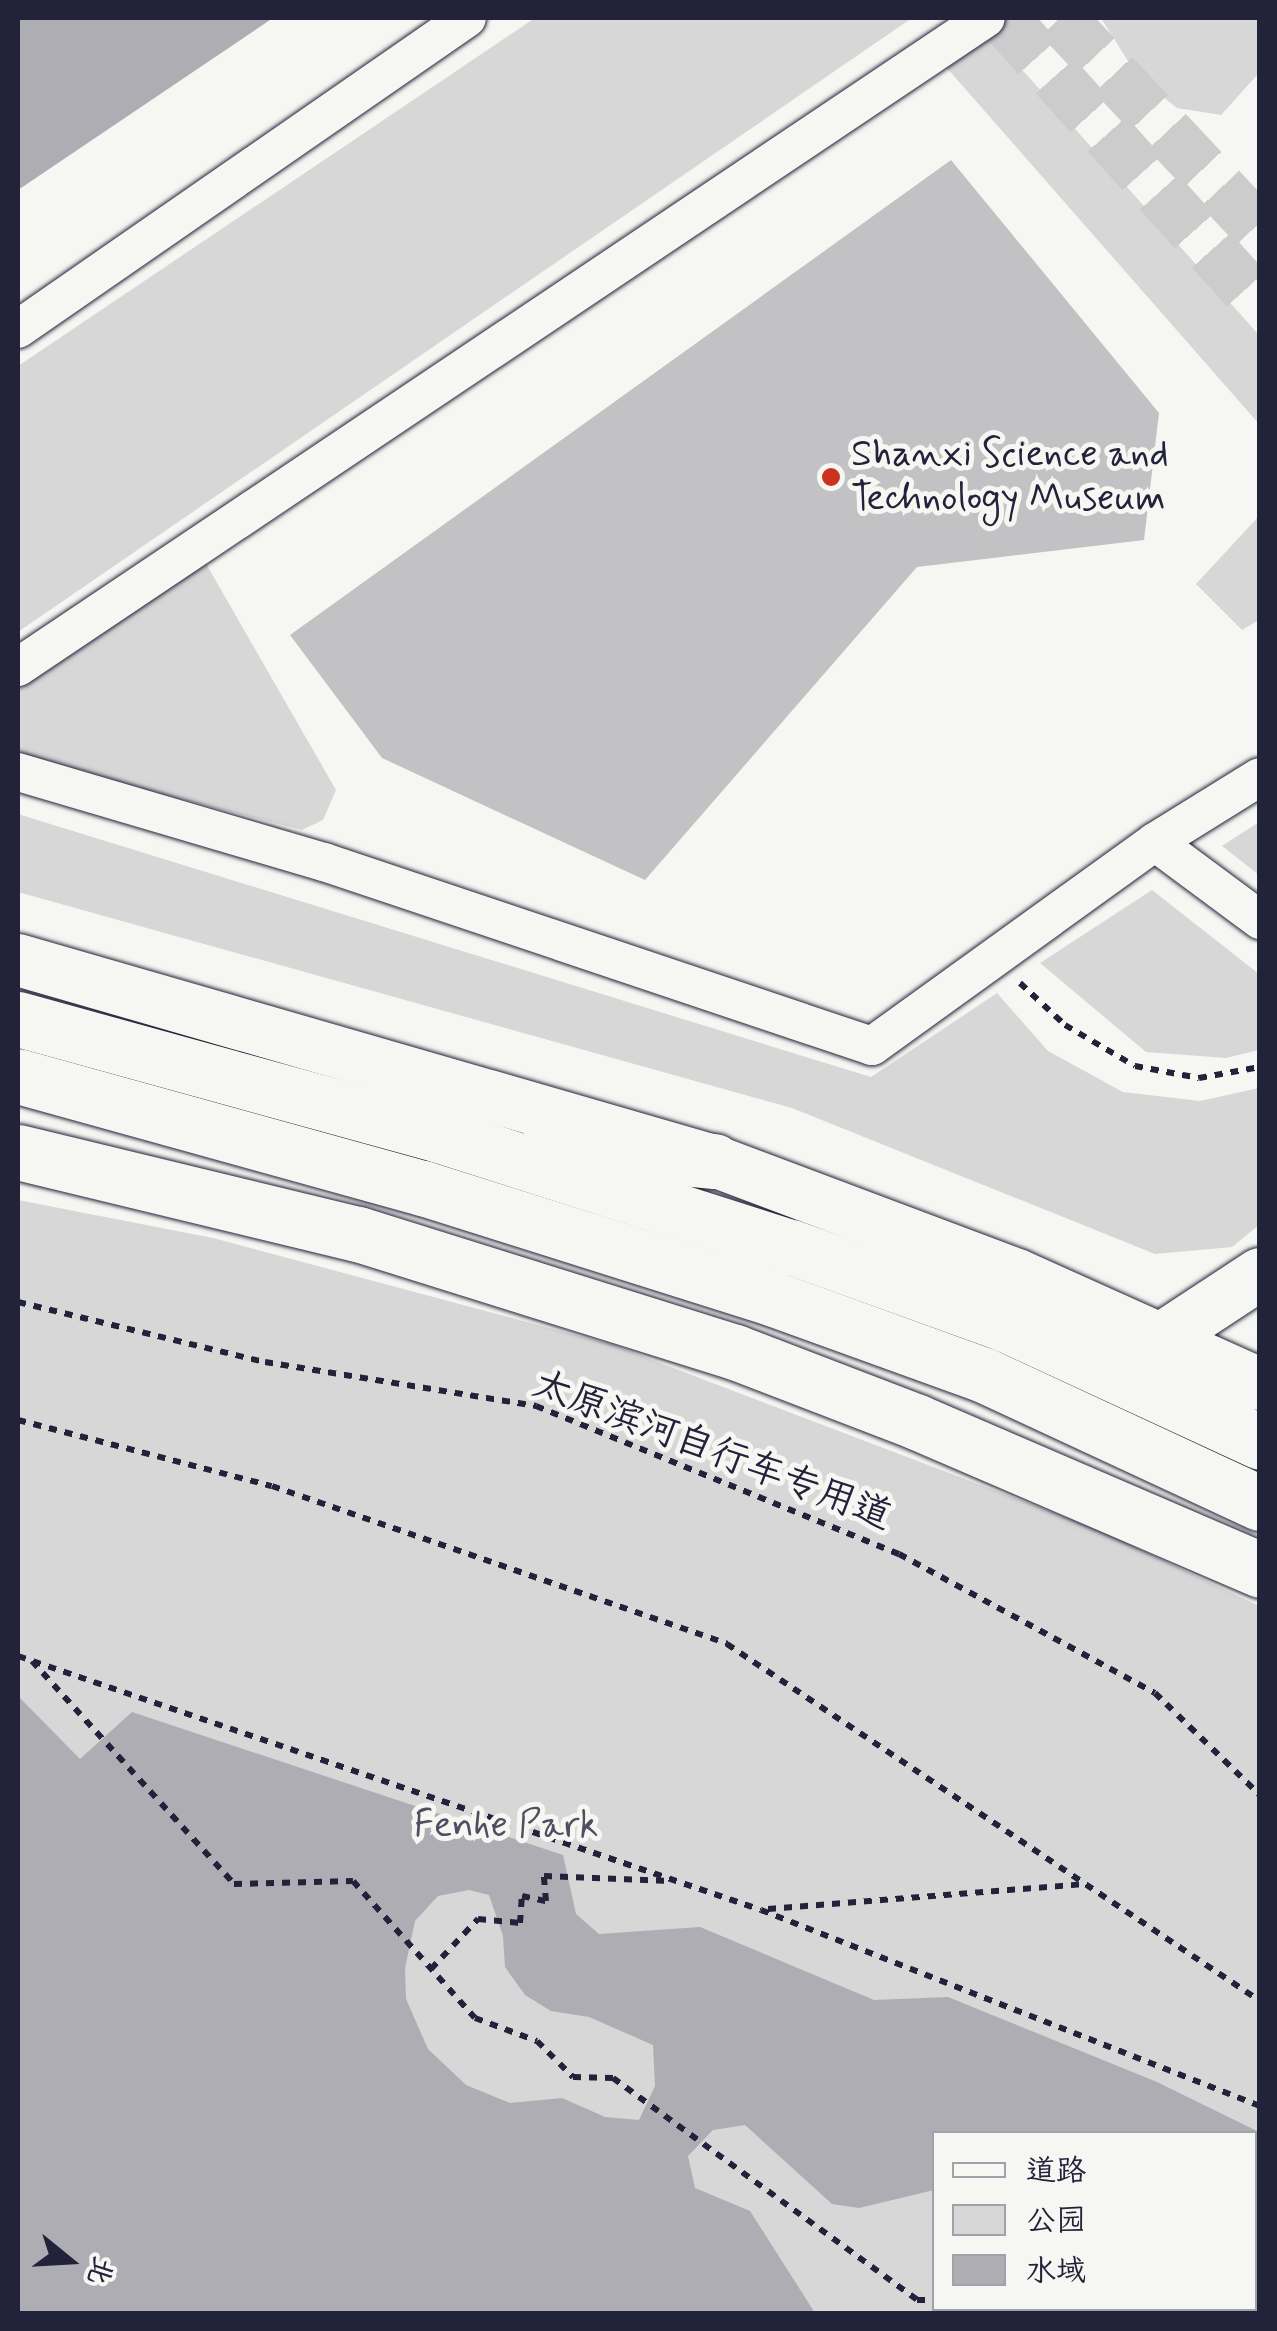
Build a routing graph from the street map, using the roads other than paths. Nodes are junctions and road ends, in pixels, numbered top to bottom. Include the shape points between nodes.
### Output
1 (467, 18) edge
2 (986, 18) edge
3 (18, 329) edge
4 (18, 667) edge
5 (18, 772) edge
6 (1260, 777) edge
7 (1155, 842) junction
8 (1260, 920) edge
9 (18, 960) edge
10 (18, 1020) edge
11 (18, 1076) edge
12 (439, 1135) junction
13 (18, 1152) edge
14 (714, 1161) junction
15 (1260, 1274) edge
16 (1158, 1342) junction
17 (1260, 1384) edge
18 (1260, 1442) edge
19 (1260, 1502) edge
20 (1260, 1570) edge

1 - 3 street
2 - 4 street
5 - 7 street via 324,862 872,1046
6 - 7 street
7 - 8 street
9 - 14 street
10 - 12 highway
11 - 19 highway via 423,1188 774,1299 984,1376
12 - 14 highway
12 - 18 highway via 791,1247 1005,1324
13 - 20 highway via 358,1234 735,1352 917,1422
14 - 16 street via 1017,1276
15 - 16 street
16 - 17 street

